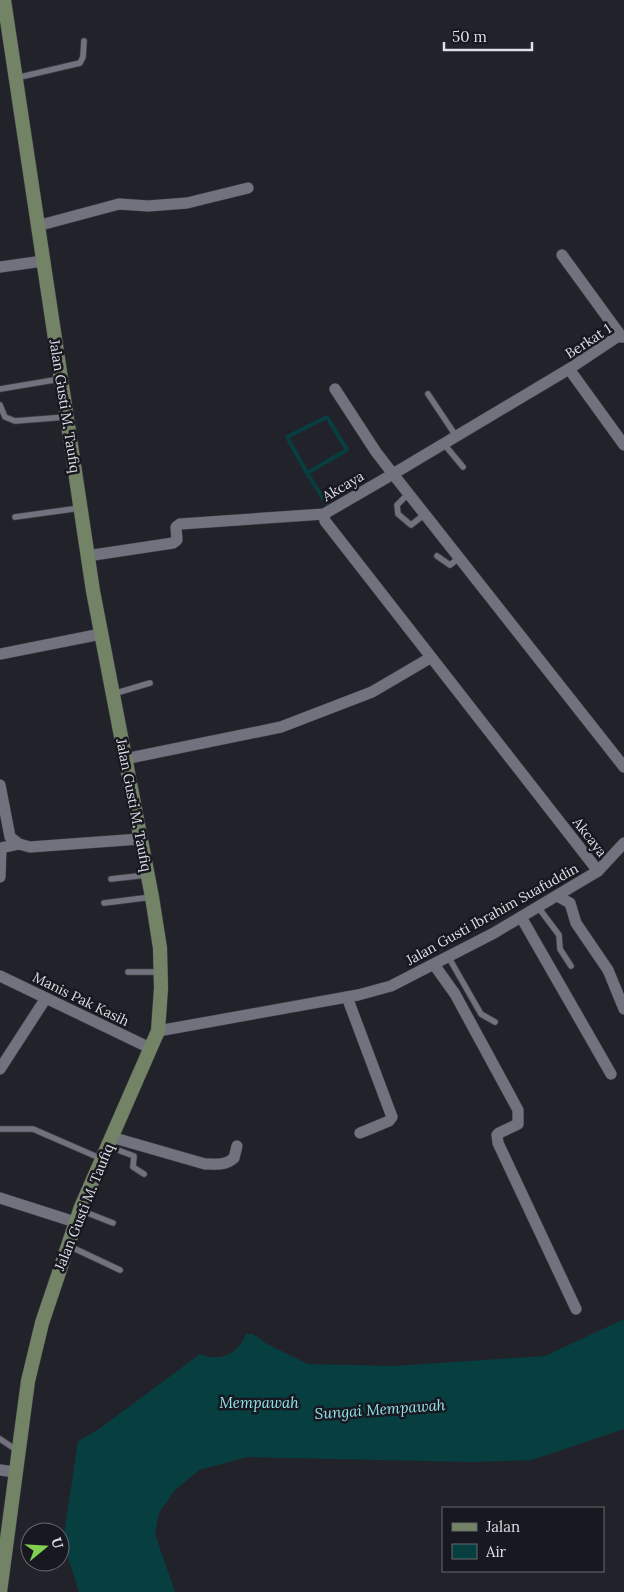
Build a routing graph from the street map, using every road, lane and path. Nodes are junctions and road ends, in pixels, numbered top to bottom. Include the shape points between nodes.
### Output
1 (4, 0) edge
2 (84, 41) dead end
3 (16, 78) junction
4 (248, 188) dead end
5 (38, 226) junction
6 (562, 255) dead end
7 (43, 261) junction
8 (0, 267) edge
9 (622, 337) edge
10 (569, 369) junction
11 (60, 379) junction
12 (335, 388) dead end
13 (0, 389) edge
14 (428, 394) dead end
15 (0, 405) edge
16 (66, 418) junction
17 (456, 437) junction
18 (444, 444) junction
19 (624, 445) edge
20 (463, 467) dead end
21 (393, 474) junction
22 (409, 494) junction
23 (80, 508) junction
24 (324, 514) junction
25 (425, 514) junction
26 (15, 517) dead end
27 (88, 556) junction
28 (437, 556) dead end
29 (460, 558) junction
30 (101, 634) junction
31 (0, 654) edge
32 (430, 658) junction
33 (150, 683) dead end
34 (112, 694) junction
35 (125, 759) junction
36 (624, 767) edge
37 (0, 785) edge
38 (140, 839) junction
39 (19, 844) junction
40 (623, 848) edge
41 (598, 871) junction
42 (147, 874) junction
43 (0, 877) edge
44 (111, 879) dead end
45 (557, 896) junction
46 (152, 897) junction
47 (104, 903) dead end
48 (538, 907) junction
49 (521, 917) junction
50 (449, 958) junction
51 (435, 966) junction
52 (571, 966) dead end
53 (128, 972) dead end
54 (161, 972) junction
55 (0, 976) edge
56 (347, 997) junction
57 (46, 998) junction
58 (624, 1009) edge
59 (495, 1022) dead end
60 (158, 1031) junction
61 (150, 1048) junction
62 (0, 1069) edge
63 (611, 1074) dead end
64 (0, 1129) edge
65 (360, 1132) dead end
66 (237, 1146) dead end
67 (107, 1148) junction
68 (144, 1174) dead end
69 (0, 1198) edge
70 (78, 1216) junction
71 (113, 1223) dead end
72 (67, 1246) junction
73 (120, 1270) dead end
74 (576, 1309) dead end
75 (0, 1439) edge
76 (18, 1451) junction
77 (0, 1470) edge
78 (15, 1472) junction
79 (0, 1592) edge

1 - 3 main road, Jalan Gusti M. Taufiq
2 - 3 lane via 80,62
3 - 5 main road, Jalan Gusti M. Taufiq
4 - 5 street via 187,203 148,206 121,203
5 - 7 main road, Jalan Gusti M. Taufiq
6 - 9 street
7 - 8 street
7 - 11 main road, Jalan Gusti M. Taufiq
9 - 10 street, Berkat 1
10 - 17 street, Akcaya
10 - 19 street, Berkat 1
11 - 13 lane
11 - 16 main road, Jalan Gusti M. Taufiq
12 - 21 street
14 - 17 lane
15 - 16 lane via 5,417 15,421
16 - 23 main road, Jalan Gusti M. Taufiq
17 - 18 street, Akcaya
18 - 20 lane
18 - 21 street, Akcaya
21 - 22 street
21 - 24 street, Akcaya
22 - 25 street
22 - 25 lane via 397,505 398,514 411,524
23 - 26 lane
23 - 27 main road, Jalan Gusti M. Taufiq
24 - 27 street via 180,524 176,528 177,540 173,543
24 - 32 street, Akcaya via 325,521
25 - 29 street
27 - 30 main road, Jalan Gusti M. Taufiq
28 - 29 lane via 450,564
29 - 36 street
30 - 31 street
30 - 34 main road, Jalan Gusti M. Taufiq
32 - 35 street via 372,692 281,727
32 - 41 street, Akcaya
33 - 34 lane
34 - 35 main road, Jalan Gusti M. Taufiq
35 - 38 main road, Jalan Gusti M. Taufiq
37 - 39 street via 10,836
38 - 39 street via 30,847
38 - 42 main road, Jalan Gusti M. Taufiq
39 - 43 street via 1,848
40 - 41 street, Jalan Gusti Ibrahim Suafuddin
41 - 45 street, Jalan Gusti Ibrahim Suafuddin
42 - 44 lane
42 - 46 main road, Jalan Gusti M. Taufiq
45 - 48 street, Jalan Gusti Ibrahim Suafuddin
45 - 58 street via 570,903 576,924 608,970
46 - 47 lane
46 - 54 main road, Jalan Gusti M. Taufiq
48 - 49 street, Jalan Gusti Ibrahim Suafuddin
48 - 52 lane via 559,935 560,949
49 - 50 street, Jalan Gusti Ibrahim Suafuddin
49 - 63 street
50 - 51 street, Jalan Gusti Ibrahim Suafuddin
50 - 59 lane via 481,1014
51 - 56 street, Jalan Gusti Ibrahim Suafuddin via 391,986
51 - 74 street via 455,994 518,1110 518,1124 499,1133 498,1143
53 - 54 lane
54 - 60 main road, Jalan Gusti M. Taufiq
55 - 57 street, Manis Pak Kasih
56 - 60 street, Jalan Gusti Ibrahim Suafuddin
56 - 65 street via 392,1117
57 - 61 street, Manis Pak Kasih
57 - 62 street
60 - 61 main road, Jalan Gusti M. Taufiq
61 - 67 main road, Jalan Gusti M. Taufiq
64 - 67 lane via 32,1128
66 - 67 street via 234,1158 221,1165
67 - 68 lane via 134,1156 133,1167
67 - 70 main road, Jalan Gusti M. Taufiq
69 - 70 street
70 - 71 lane
70 - 72 main road, Jalan Gusti M. Taufiq
72 - 73 lane
72 - 76 main road, Jalan Gusti M. Taufiq via 30,1371
75 - 76 lane
76 - 78 main road, Jalan Gusti M. Taufiq
77 - 78 street
78 - 79 main road, Jalan Gusti M. Taufiq

